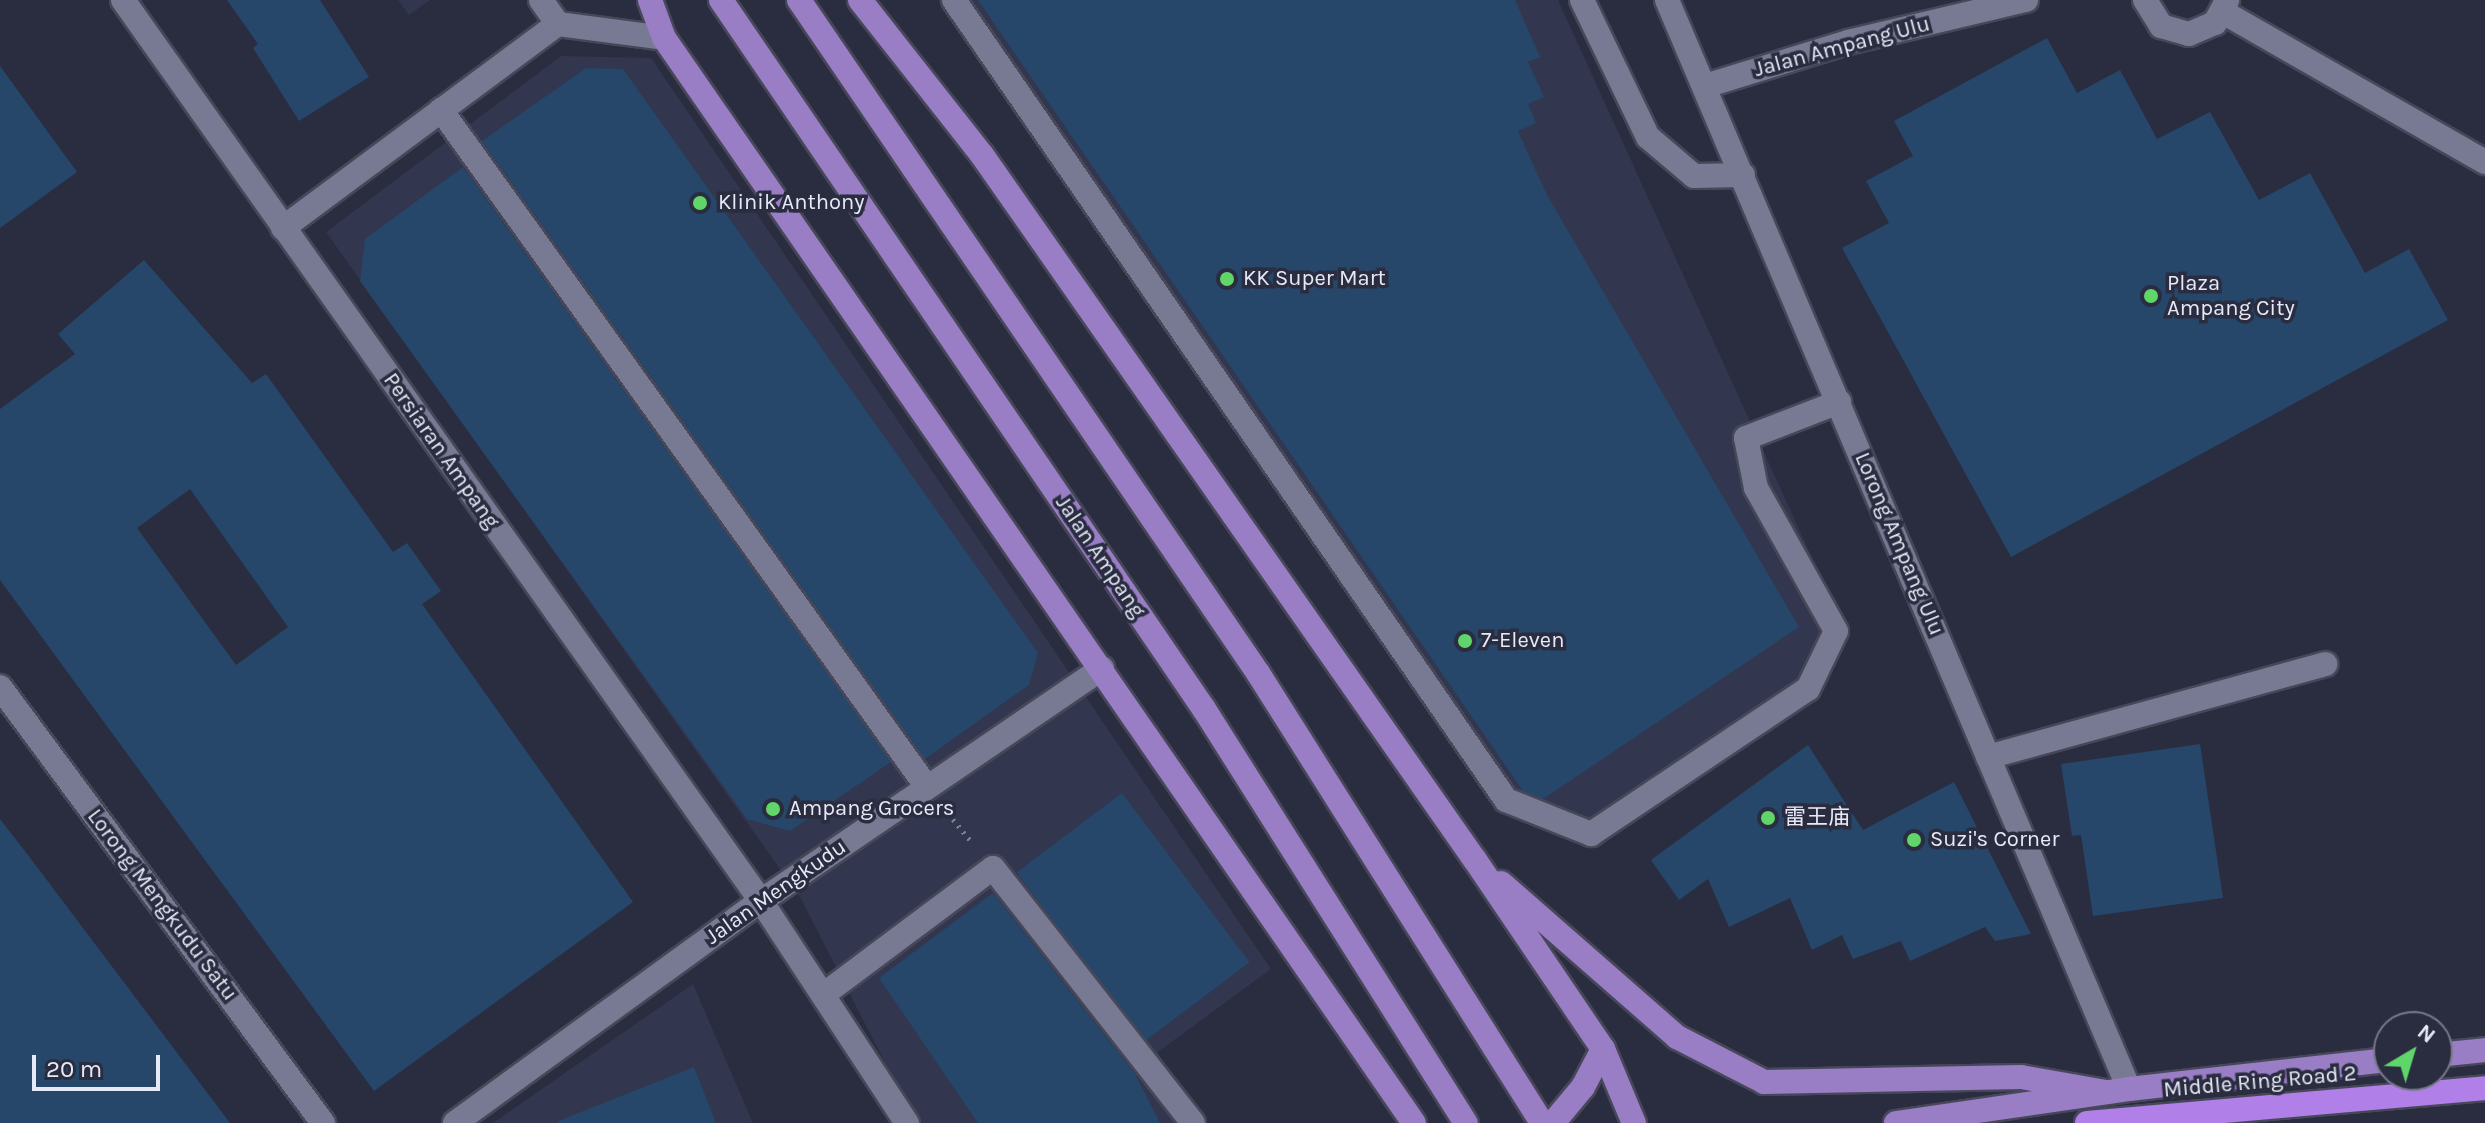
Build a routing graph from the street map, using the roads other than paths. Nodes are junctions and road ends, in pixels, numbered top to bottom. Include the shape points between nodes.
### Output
1 (123, 0) edge
2 (541, 0) edge
3 (650, 0) edge
4 (721, 0) edge
5 (799, 0) edge
6 (860, 0) edge
7 (954, 0) edge
8 (1582, 0) edge
9 (1667, 0) edge
10 (2026, 0) edge
11 (2145, 0) edge
12 (2225, 6) edge
13 (558, 24) junction
14 (664, 38) junction
15 (1705, 86) junction
16 (441, 110) junction
17 (2485, 162) edge
18 (1743, 175) junction
19 (283, 228) junction
20 (1839, 402) junction
21 (2325, 664) dead end
22 (1102, 668) junction
23 (0, 687) edge
24 (1988, 757) junction
25 (927, 787) junction
26 (1475, 860) junction
27 (761, 901) junction
28 (823, 995) junction
29 (1603, 1049) junction
30 (2485, 1050) edge
31 (2453, 1053) edge
32 (2373, 1062) edge
33 (1389, 1088) junction
34 (2485, 1088) edge
35 (2129, 1089) junction
36 (2105, 1092) junction
37 (323, 1123) edge
38 (455, 1123) edge
39 (907, 1123) edge
40 (1193, 1123) edge
41 (1392, 1123) edge
42 (1414, 1123) edge
43 (1466, 1123) edge
44 (1542, 1123) edge
45 (1553, 1123) edge
46 (1634, 1123) edge
47 (1896, 1123) edge
48 (2087, 1123) edge

1 - 19 street, Persiaran Ampang
2 - 13 street
3 - 14 main road
4 - 43 main road, Jalan Ampang via 1204,709
5 - 44 main road via 1258,673
6 - 26 main road via 982,155
7 - 20 street via 1506,800 1591,834 1808,689 1836,631 1756,488 1746,438
8 - 18 street via 1648,137 1694,176
9 - 15 street, Lorong Ampang Ulu
10 - 15 street, Jalan Ampang Ulu via 1848,42
11 - 12 street via 2151,16 2175,32 2203,30
12 - 17 street
13 - 14 street
13 - 16 street
14 - 22 main road
15 - 18 street, Lorong Ampang Ulu
16 - 19 street
16 - 25 street
18 - 20 street, Lorong Ampang Ulu
19 - 27 street, Persiaran Ampang
20 - 24 street, Lorong Ampang Ulu
21 - 24 street
22 - 25 street, Jalan Mengkudu
22 - 33 main road
23 - 37 street, Lorong Mengkudu Satu
24 - 35 street, Lorong Ampang Ulu
25 - 27 street, Jalan Mengkudu
26 - 29 main road
26 - 36 main road via 1677,1037 1764,1082 2021,1077
27 - 28 street, Persiaran Ampang
27 - 38 street, Jalan Mengkudu
28 - 39 street, Persiaran Ampang
28 - 40 street via 993,868
29 - 45 main road via 1583,1087
29 - 46 main road
30 - 31 main road
32 - 35 main road
33 - 41 main road
33 - 42 main road
34 - 48 highway, Middle Ring Road 2
35 - 36 main road
36 - 47 main road

